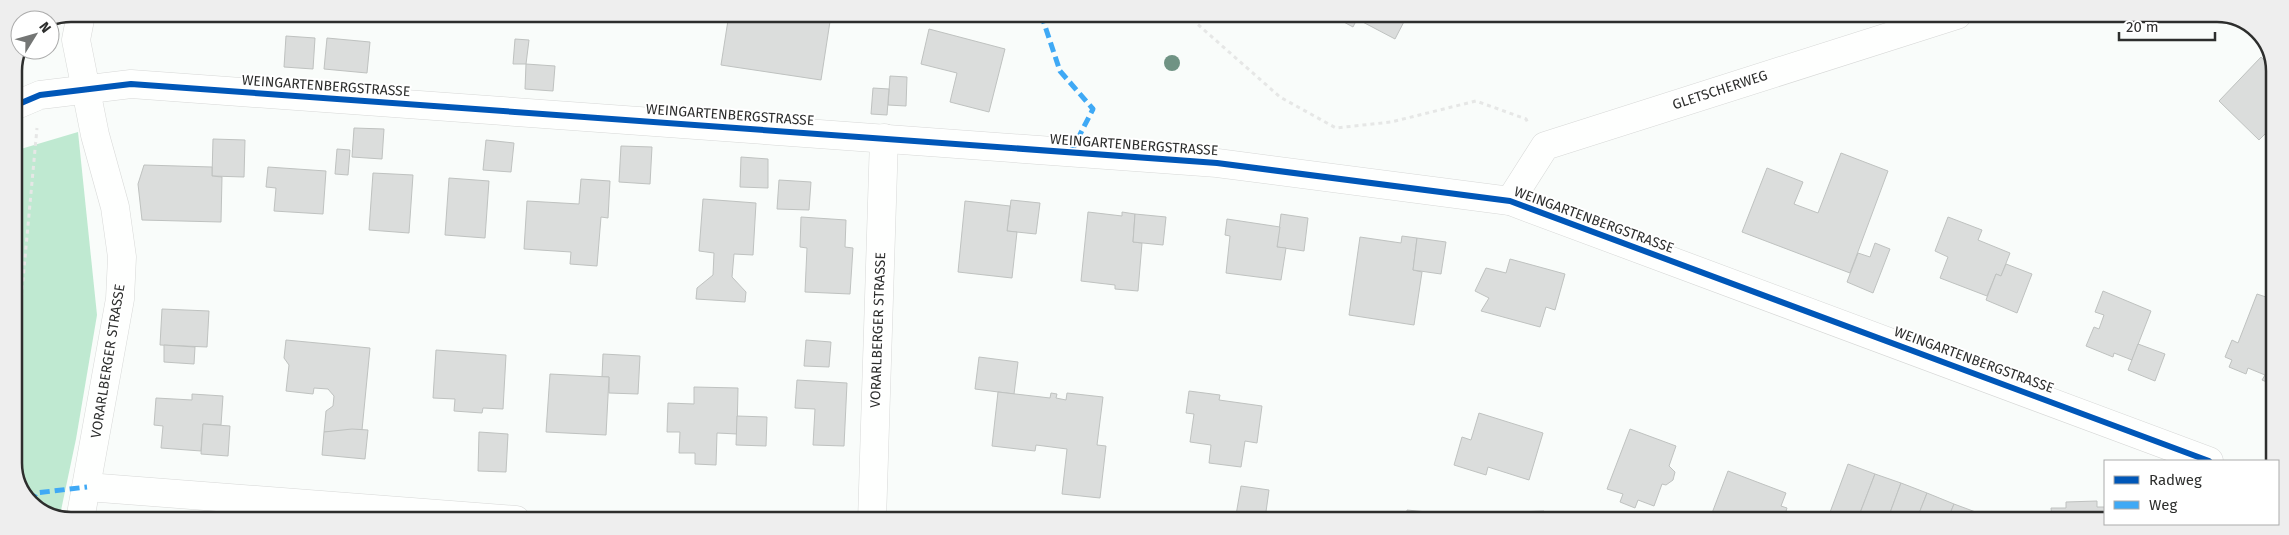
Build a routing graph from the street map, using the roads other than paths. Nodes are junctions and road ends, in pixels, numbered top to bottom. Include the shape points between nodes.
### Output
1 (79, 22) edge
2 (1935, 22) edge
3 (84, 88) junction
4 (22, 103) edge
5 (884, 138) junction
6 (1510, 201) junction
7 (2206, 460) edge
8 (87, 487) junction
9 (82, 512) edge
10 (412, 512) edge
11 (872, 512) edge

1 - 3 street, VORARLBERGER STRASSE via 76,40
2 - 6 street, GLETSCHERWEG via 1545,146
3 - 4 street, WEINGARTENBERGSTRASSE via 40,95
3 - 5 street, WEINGARTENBERGSTRASSE via 131,84
3 - 8 street, VORARLBERGER STRASSE via 115,207 122,257 120,299
5 - 6 street, WEINGARTENBERGSTRASSE via 1217,163
5 - 11 street, VORARLBERGER STRASSE
6 - 7 street, WEINGARTENBERGSTRASSE
8 - 9 street, VORARLBERGER STRASSE
8 - 10 street

